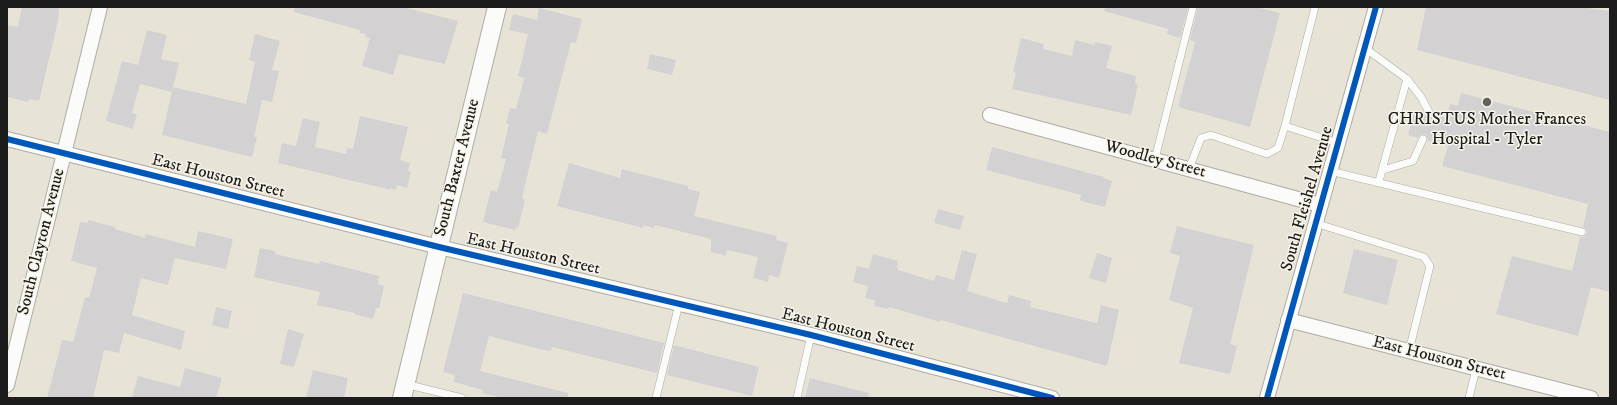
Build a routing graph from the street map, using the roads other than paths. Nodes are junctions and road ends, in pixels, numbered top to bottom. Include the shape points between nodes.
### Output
1 (100, 7) edge
2 (497, 7) edge
3 (1193, 7) edge
4 (1315, 7) edge
5 (1374, 8) edge
6 (1365, 48) junction
7 (1407, 79) junction
8 (1430, 114) dead end
9 (990, 115) dead end
10 (1285, 126) junction
11 (7, 139) edge
12 (1423, 139) dead end
13 (1338, 143) junction
14 (64, 153) junction
15 (1154, 159) junction
16 (1190, 169) junction
17 (1383, 170) junction
18 (1330, 171) junction
19 (1379, 182) junction
20 (1320, 205) junction
21 (1315, 223) junction
22 (1582, 232) dead end
23 (439, 247) junction
24 (679, 304) junction
25 (1288, 320) junction
26 (811, 335) junction
27 (1409, 352) junction
28 (1476, 369) junction
29 (7, 385) edge
30 (403, 391) edge
31 (462, 398) edge
32 (656, 398) edge
33 (797, 398) edge
34 (1052, 398) edge
35 (1267, 398) edge
36 (1469, 398) edge
37 (1590, 398) edge

1 - 14 street, South Clayton Avenue
2 - 23 street, South Baxter Avenue
3 - 15 lane
4 - 10 lane
5 - 6 street, South Fleishel Avenue
6 - 7 lane
6 - 13 street, South Fleishel Avenue
7 - 8 lane
7 - 17 lane
9 - 15 street, Woodley Street
10 - 13 lane
10 - 16 lane via 1278,148 1267,154 1211,135 1201,138
11 - 14 street, East Houston Street
12 - 17 lane via 1413,161
13 - 18 street, South Fleishel Avenue
14 - 23 street, East Houston Street
14 - 29 street, South Clayton Avenue
15 - 16 street, Woodley Street
16 - 20 street, Woodley Street
17 - 19 lane
18 - 19 lane
18 - 20 street, South Fleishel Avenue
19 - 22 lane
20 - 21 street, South Fleishel Avenue
21 - 25 street, South Fleishel Avenue
21 - 27 lane via 1424,256 1430,266
23 - 24 street, East Houston Street
23 - 30 street, South Baxter Avenue
24 - 26 street, East Houston Street
24 - 32 lane
25 - 27 street, East Houston Street
25 - 35 street, South Fleishel Avenue
26 - 33 lane
26 - 34 street, East Houston Street
27 - 28 street, East Houston Street
28 - 36 lane
28 - 37 street, East Houston Street
30 - 31 lane

